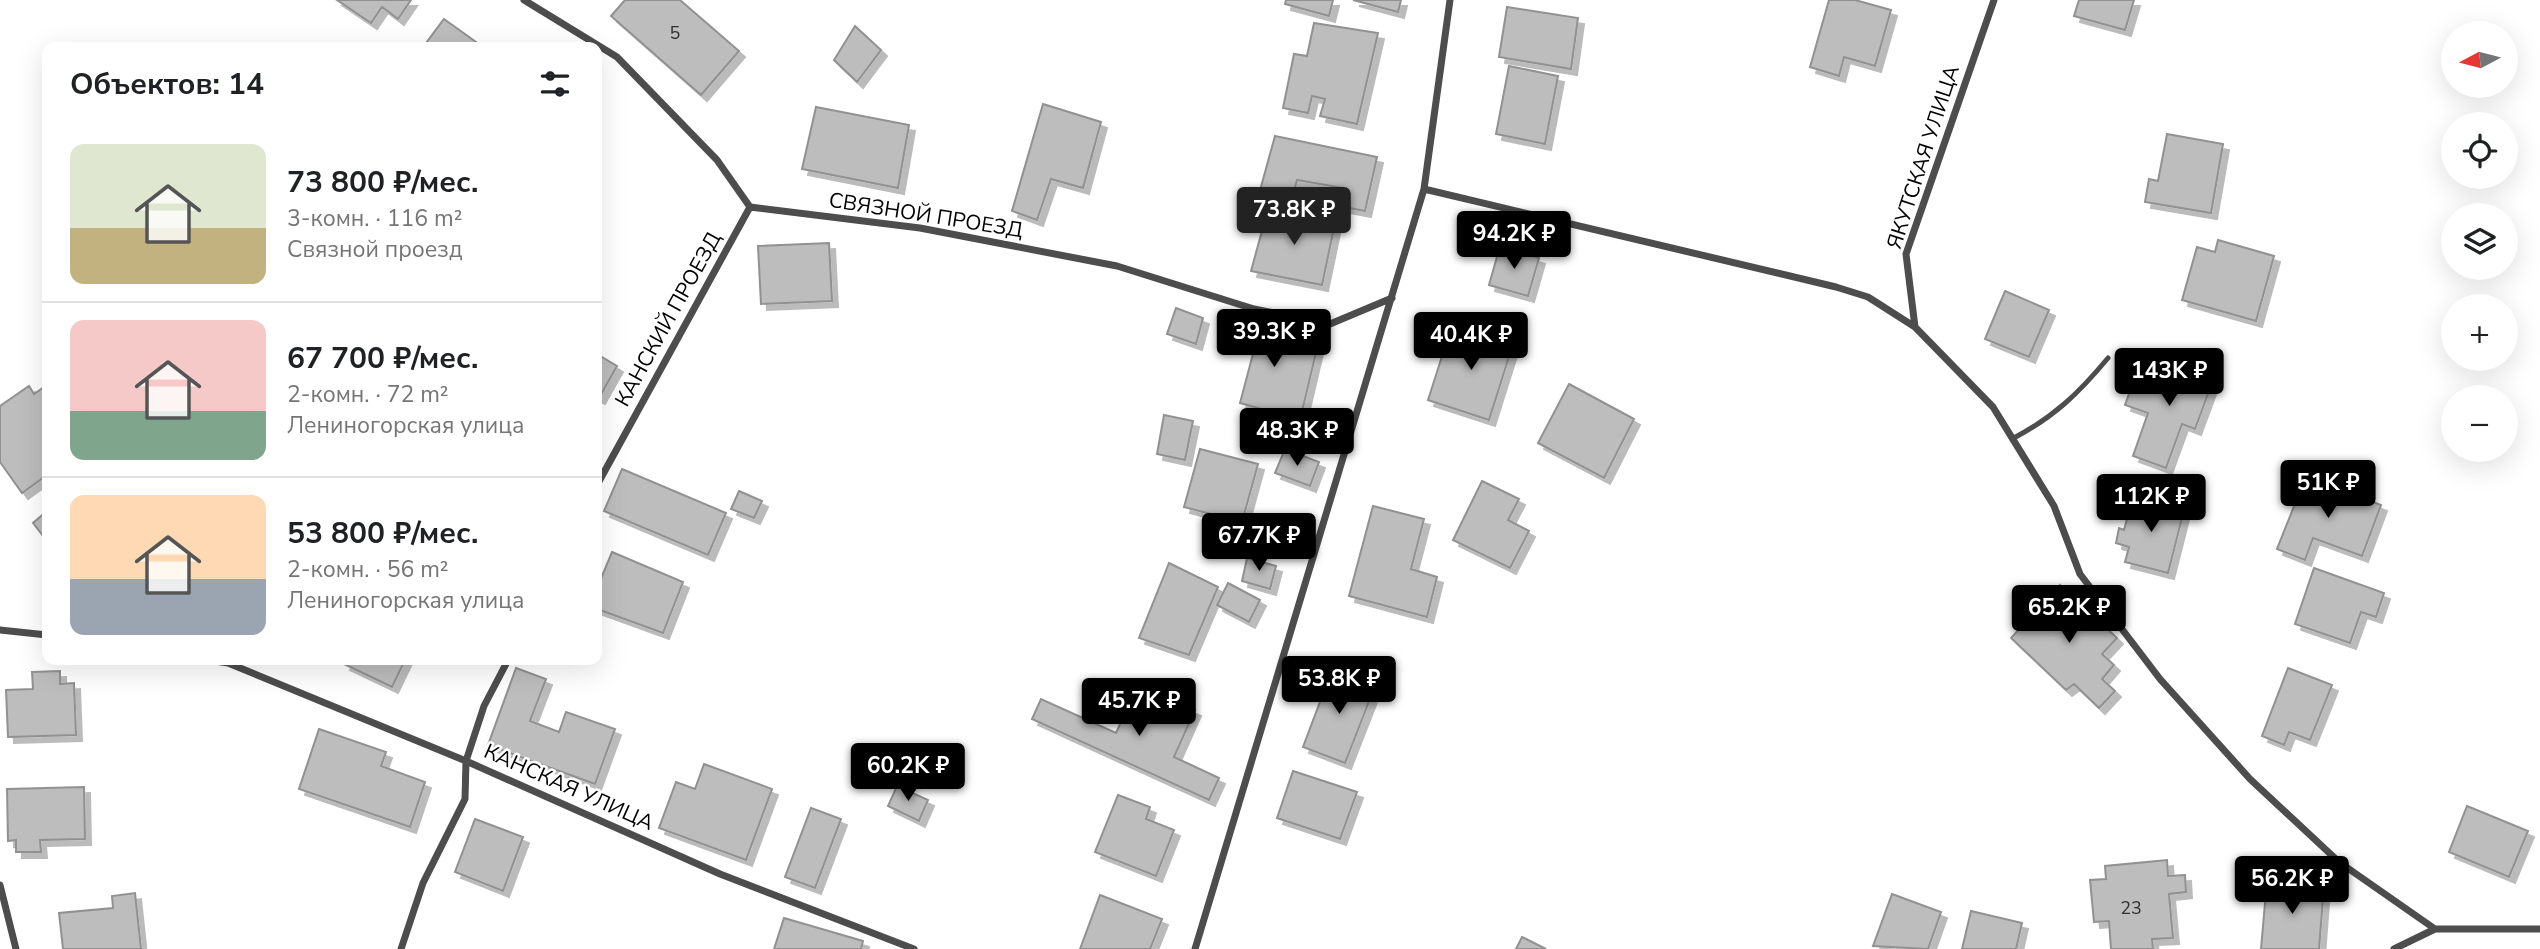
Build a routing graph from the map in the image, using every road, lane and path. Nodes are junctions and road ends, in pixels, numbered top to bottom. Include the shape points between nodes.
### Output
1 (524, 0) edge
2 (1450, 0) edge
3 (1994, 0) edge
4 (593, 42) edge
5 (602, 48) edge
6 (1424, 189) junction
7 (750, 207) junction
8 (1392, 298) junction
9 (1915, 327) junction
10 (2108, 358) dead end
11 (2012, 439) junction
12 (602, 476) edge
13 (0, 630) edge
14 (42, 634) edge
15 (233, 665) edge
16 (505, 665) edge
17 (466, 761) junction
18 (0, 885) edge
19 (2435, 929) junction
20 (2540, 929) edge
21 (16, 949) edge
22 (401, 949) edge
23 (914, 949) edge
24 (1195, 949) edge
25 (2393, 949) edge

1 - 4 street
2 - 6 street
3 - 9 street, ЯКУТСКАЯ УЛИЦА via 1906,254
5 - 7 street via 617,57 717,160
6 - 8 street
6 - 9 street via 1836,287 1868,297
7 - 8 street, СВЯЗНОЙ ПРОЕЗД via 920,228 1117,265 1254,309 1331,324
7 - 12 street, КАНСКИЙ ПРОЕЗД
8 - 24 street
9 - 11 street via 1993,407
10 - 11 lane via 2047,420
11 - 19 street via 2054,506 2080,574 2160,678 2250,779 2339,862
13 - 14 street
15 - 17 street, КАНСКАЯ УЛИЦА
16 - 17 street via 484,706
17 - 22 street via 465,799 423,883
17 - 23 street, КАНСКАЯ УЛИЦА via 720,874
18 - 21 street
19 - 20 street
19 - 25 street

